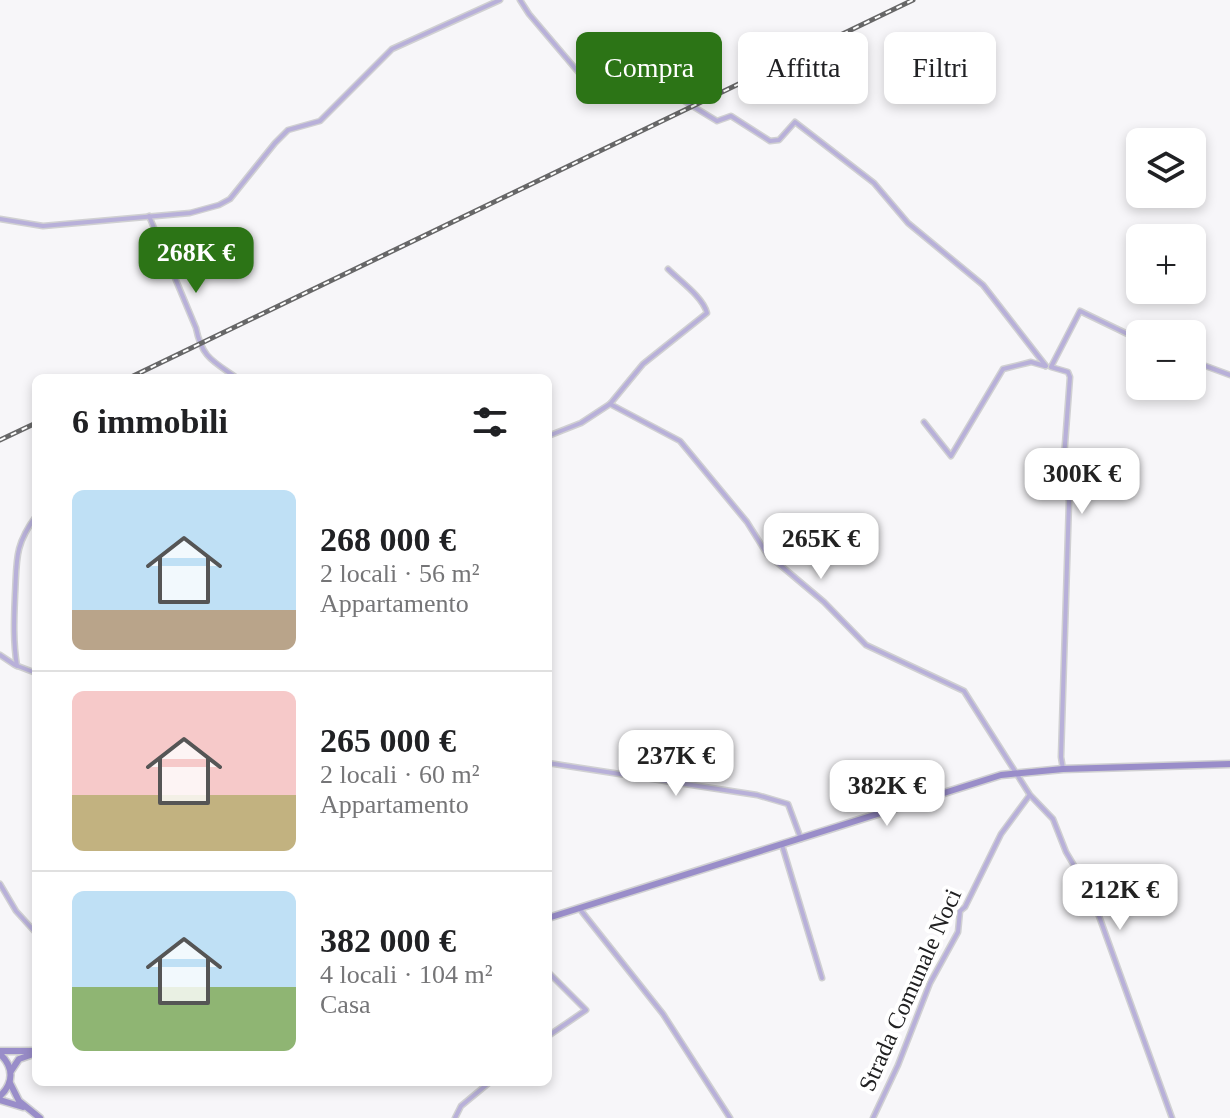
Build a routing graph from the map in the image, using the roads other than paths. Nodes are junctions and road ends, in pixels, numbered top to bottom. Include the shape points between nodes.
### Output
1 (500, 0) edge
2 (520, 0) edge
3 (149, 216) junction
4 (0, 219) edge
5 (668, 269) dead end
6 (1126, 333) edge
7 (1206, 366) edge
8 (1048, 367) junction
9 (231, 374) edge
10 (1230, 375) edge
11 (610, 404) junction
12 (924, 422) dead end
13 (552, 434) edge
14 (32, 522) edge
15 (0, 655) edge
16 (17, 666) junction
17 (32, 672) edge
18 (552, 764) edge
19 (1230, 764) edge
20 (1063, 769) junction
21 (1016, 772) junction
22 (1030, 795) junction
23 (801, 839) junction
24 (782, 845) junction
25 (0, 884) edge
26 (579, 908) junction
27 (552, 917) edge
28 (32, 929) edge
29 (552, 976) edge
30 (822, 978) dead end
31 (552, 1033) edge
32 (18, 1051) junction
33 (0, 1052) edge
34 (32, 1052) edge
35 (32, 1054) edge
36 (19, 1059) junction
37 (11, 1071) junction
38 (10, 1083) junction
39 (485, 1086) edge
40 (0, 1098) edge
41 (37, 1116) edge
42 (455, 1118) edge
43 (730, 1118) edge
44 (873, 1118) edge
45 (1172, 1118) edge

1 - 3 street via 392,49 320,121 288,130 230,199 190,213
2 - 8 street via 602,100 625,72 635,71 717,121 731,116 770,141 779,140 795,122 874,183 908,223 983,285
3 - 4 street via 43,226
3 - 9 street via 201,348
5 - 11 street via 707,313 643,364
6 - 8 street via 1080,311
7 - 10 street
8 - 12 street via 1031,362 1003,369 951,456
8 - 20 street via 1070,377 1063,471 1069,501
11 - 13 street
11 - 21 street via 680,441 767,554 866,645 964,691
14 - 16 street via 21,539 15,565
15 - 16 street
16 - 17 street
18 - 23 street via 788,804
19 - 20 street
20 - 21 street
21 - 22 street
21 - 23 street
22 - 44 street, Strada Comunale Noci via 1001,834 960,911 958,932 930,983
22 - 45 street via 1053,819 1095,903
23 - 24 street
24 - 26 street
24 - 30 street
25 - 28 street
26 - 27 street
26 - 43 street via 663,1014
29 - 31 street via 586,1010
32 - 33 street
32 - 34 street
32 - 36 street
33 - 37 street
35 - 36 street
36 - 37 street
37 - 38 street
38 - 40 street
38 - 41 street
39 - 42 street
40 - 41 street

